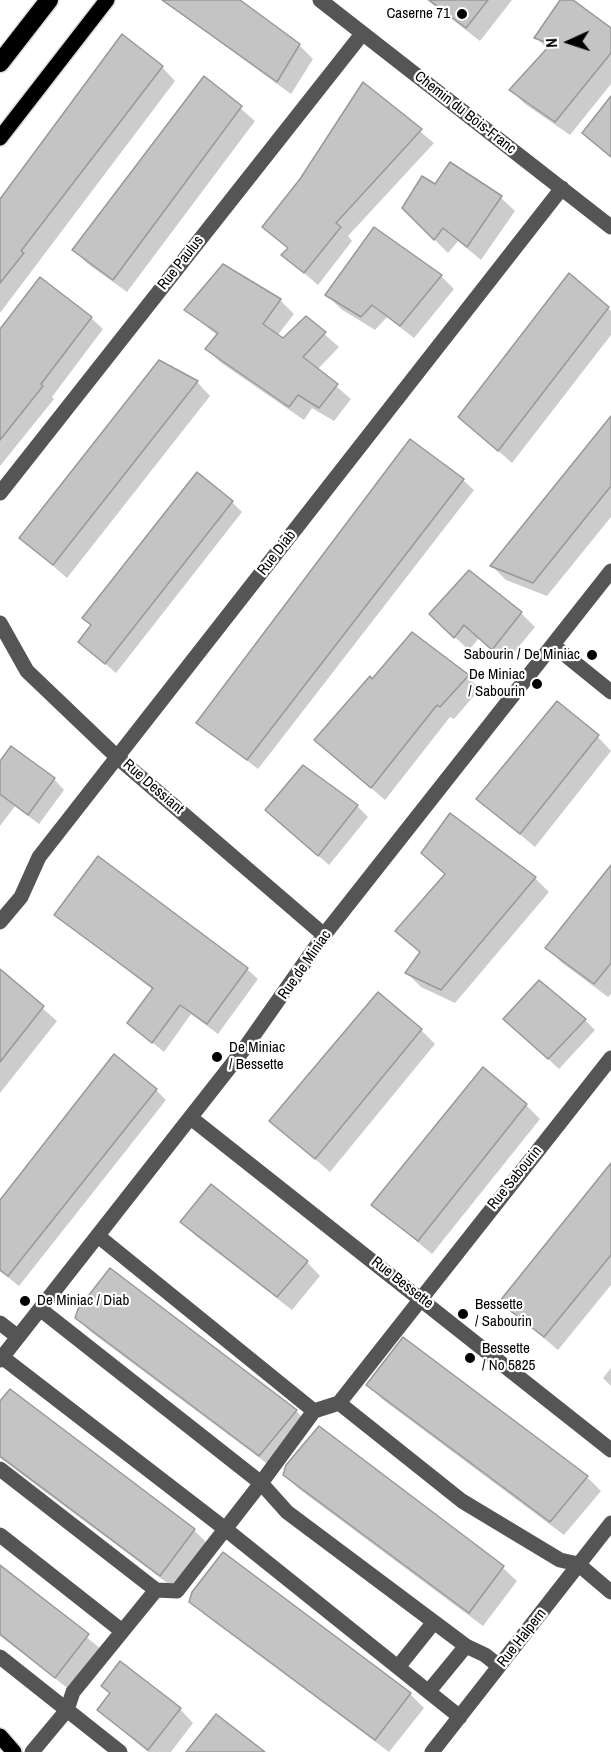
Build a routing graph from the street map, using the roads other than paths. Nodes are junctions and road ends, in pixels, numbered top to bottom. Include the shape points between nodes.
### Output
1 (49, 0) edge
2 (108, 0) edge
3 (320, 0) edge
4 (362, 34) junction
5 (0, 63) edge
6 (0, 138) edge
7 (562, 188) junction
8 (611, 227) edge
9 (0, 493) edge
10 (611, 571) edge
11 (0, 623) edge
12 (553, 645) junction
13 (611, 692) edge
14 (117, 757) junction
15 (0, 922) edge
16 (324, 935) junction
17 (611, 1058) edge
18 (191, 1118) junction
19 (98, 1236) junction
20 (420, 1297) junction
21 (40, 1309) junction
22 (0, 1323) edge
23 (18, 1337) junction
24 (1, 1358) edge
25 (339, 1403) junction
26 (314, 1411) junction
27 (611, 1450) edge
28 (0, 1469) edge
29 (261, 1483) junction
30 (611, 1523) edge
31 (224, 1528) junction
32 (0, 1535) edge
33 (578, 1564) junction
34 (156, 1590) junction
35 (611, 1592) edge
36 (434, 1623) junction
37 (122, 1632) junction
38 (466, 1646) junction
39 (0, 1657) edge
40 (500, 1666) junction
41 (398, 1667) junction
42 (429, 1691) junction
43 (67, 1710) junction
44 (460, 1717) junction
45 (0, 1736) edge
46 (14, 1752) edge
47 (32, 1752) edge
48 (120, 1752) edge
49 (432, 1752) edge

1 - 5 highway
2 - 6 main road
3 - 4 street, Chemin du Bois-Franc
4 - 7 street, Chemin du Bois-Franc
4 - 9 street, Rue Paulus
7 - 8 street, Chemin du Bois-Franc
7 - 14 street, Rue Diab
10 - 12 street, Rue de Miniac
11 - 14 street, Rue Dessiant via 27,671
12 - 13 street
12 - 16 street, Rue de Miniac
14 - 15 street, Rue Diab via 39,857 21,897
14 - 16 street, Rue Dessiant
16 - 18 street, Rue de Miniac via 282,998
17 - 20 street, Rue Sabourin
18 - 19 street, Rue de Miniac
18 - 20 street, Rue Bessette
19 - 21 street, Rue de Miniac
19 - 26 street
20 - 25 street, Rue Sabourin
20 - 27 street, Rue Bessette
21 - 23 street, Rue de Miniac
21 - 29 street
22 - 23 street
23 - 24 street, Rue de Miniac
24 - 31 street
25 - 26 street
25 - 33 street via 462,1501 560,1560
26 - 29 street
28 - 34 street
29 - 31 street
29 - 36 street via 286,1512
30 - 33 street, Rue Halpern
31 - 34 street via 177,1591
31 - 41 street
32 - 37 street
33 - 35 street
33 - 40 street, Rue Halpern
34 - 37 street
36 - 38 street
36 - 41 street
37 - 43 street via 73,1692
38 - 40 street
38 - 42 street
39 - 43 street
40 - 44 street, Rue Halpern
41 - 42 street
42 - 44 street
43 - 47 street
43 - 48 street
44 - 49 street, Rue Halpern
45 - 46 main road

